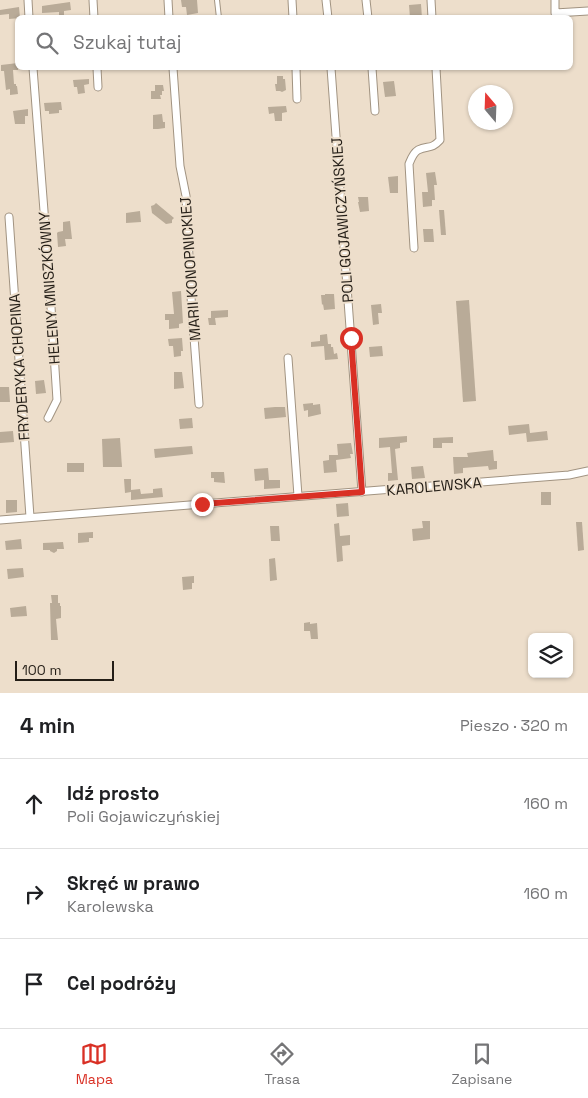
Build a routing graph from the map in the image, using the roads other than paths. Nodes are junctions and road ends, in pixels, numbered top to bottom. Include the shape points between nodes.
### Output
1 (28, 0) edge
2 (93, 0) edge
3 (168, 0) edge
4 (217, 0) edge
5 (292, 0) edge
6 (326, 0) edge
7 (366, 0) edge
8 (431, 0) edge
9 (554, 0) edge
10 (588, 11) edge
11 (29, 15) edge
12 (94, 15) edge
13 (169, 15) edge
14 (219, 15) edge
15 (293, 15) edge
16 (328, 15) edge
17 (368, 15) edge
18 (432, 15) edge
19 (33, 70) edge
20 (97, 70) edge
21 (173, 70) edge
22 (296, 70) edge
23 (331, 70) edge
24 (372, 70) edge
25 (436, 70) edge
26 (98, 87) dead end
27 (298, 99) dead end
28 (375, 111) dead end
29 (9, 217) dead end
30 (414, 248) dead end
31 (288, 358) dead end
32 (199, 404) dead end
33 (48, 418) dead end
34 (588, 471) edge
35 (362, 492) junction
36 (298, 496) junction
37 (30, 517) junction
38 (0, 520) edge

1 - 11 street
2 - 12 street
3 - 13 street
4 - 14 lane
5 - 15 street
6 - 16 street
7 - 17 street
8 - 18 street
9 - 10 street via 555,13
19 - 33 street, HELENY MNISZKÓWNY via 57,400
20 - 26 street
21 - 32 street, MARII KONOPNICKIEJ via 180,166 186,196
22 - 27 street
23 - 35 street, POLI GOJAWICZYŃSKIEJ
24 - 28 street
25 - 30 street via 440,140 418,151 409,164
29 - 37 street, FRYDERYKA CHOPINA
31 - 36 street
34 - 35 street, KAROLEWSKA
35 - 36 street, KAROLEWSKA
36 - 37 street, KAROLEWSKA
37 - 38 street, KAROLEWSKA

